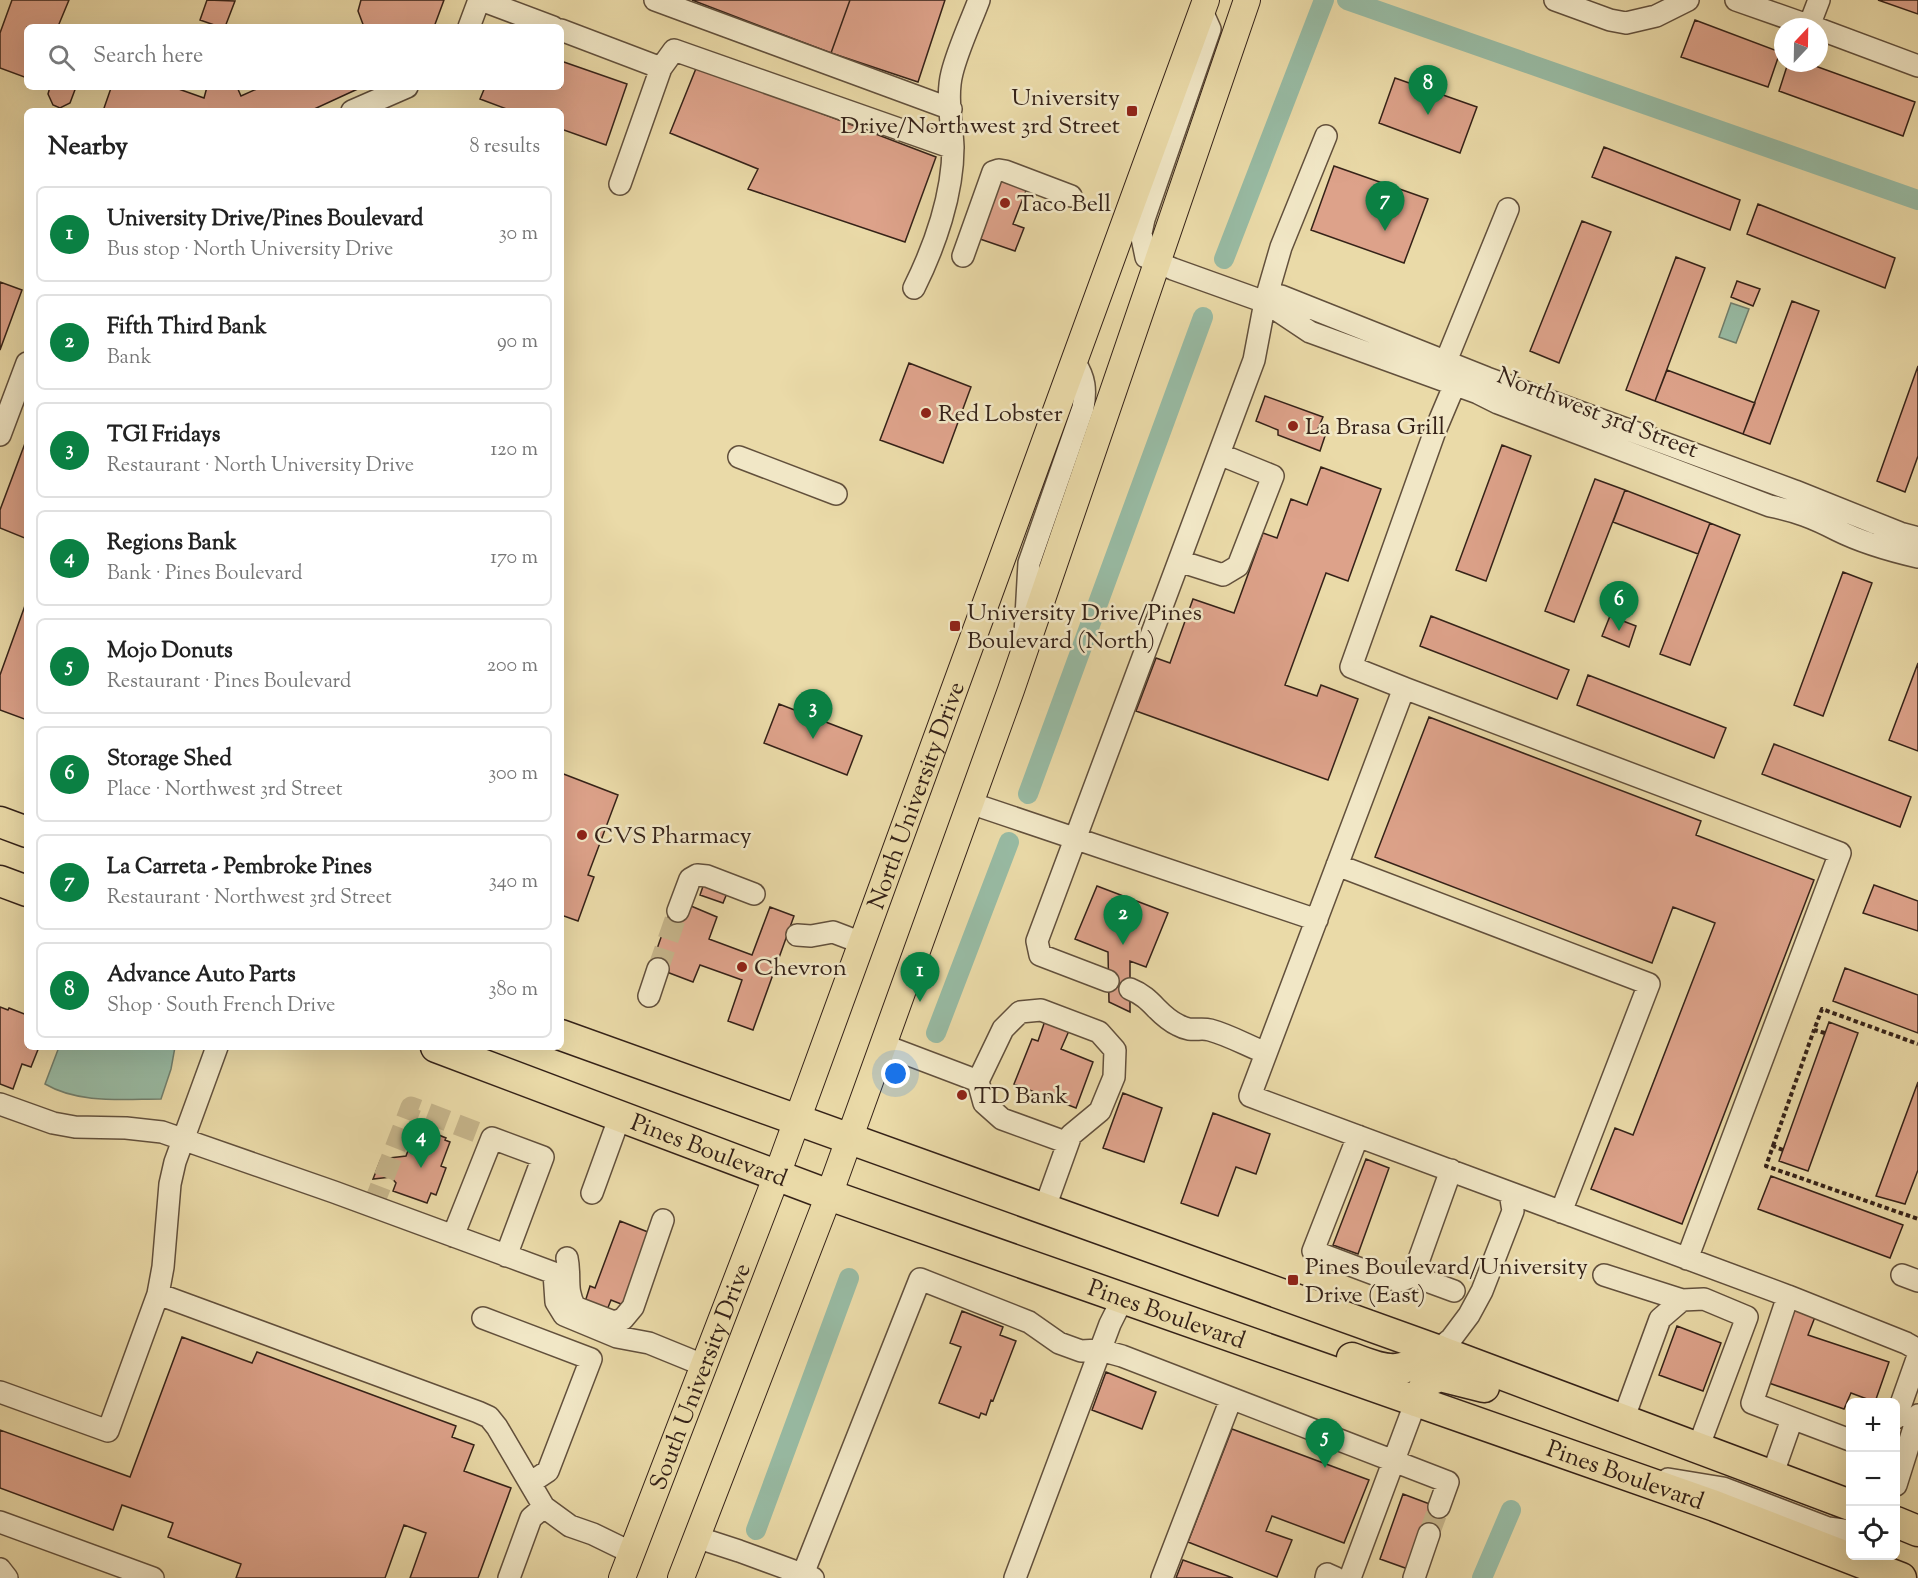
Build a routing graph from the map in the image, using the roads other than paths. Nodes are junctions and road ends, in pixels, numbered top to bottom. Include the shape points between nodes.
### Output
1 (480, 0) edge
2 (655, 0) edge
3 (979, 0) edge
4 (1247, 0) edge
5 (1555, 0) edge
6 (1688, 0) edge
7 (1736, 0) edge
8 (1819, 0) edge
9 (1204, 6) edge
10 (1788, 18) edge
11 (1816, 18) edge
12 (470, 24) edge
13 (545, 24) edge
14 (564, 31) edge
15 (1828, 32) edge
16 (1918, 66) edge
17 (661, 68) junction
18 (400, 90) edge
19 (359, 108) edge
20 (951, 109) junction
21 (1326, 136) dead end
22 (953, 148) junction
23 (620, 184) dead end
24 (1071, 196) dead end
25 (1508, 209) dead end
26 (963, 256) dead end
27 (1157, 263) junction
28 (914, 288) dead end
29 (1265, 302) junction
30 (1446, 361) junction
31 (1075, 363) junction
32 (24, 371) edge
33 (1454, 386) junction
34 (0, 435) edge
35 (1219, 454) junction
36 (739, 458) dead end
37 (836, 494) dead end
38 (1918, 538) edge
39 (1918, 557) edge
40 (1179, 561) junction
41 (1024, 650) junction
42 (1404, 688) junction
43 (970, 803) junction
44 (0, 822) edge
45 (24, 831) edge
46 (1076, 839) junction
47 (1337, 865) junction
48 (754, 894) dead end
49 (678, 911) tunnel mouth
50 (1317, 920) junction
51 (797, 935) dead end
52 (862, 943) junction
53 (658, 969) tunnel mouth
54 (1108, 981) dead end
55 (1130, 989) dead end
56 (649, 996) dead end
57 (564, 1036) edge
58 (883, 1045) junction
59 (216, 1050) edge
60 (444, 1050) edge
61 (1266, 1053) junction
62 (978, 1081) junction
63 (0, 1104) edge
64 (620, 1116) junction
65 (797, 1121) junction
66 (1358, 1136) junction
67 (183, 1138) junction
68 (850, 1139) junction
69 (1068, 1143) junction
70 (1451, 1170) junction
71 (777, 1175) junction
72 (592, 1193) dead end
73 (1510, 1193) junction
74 (829, 1195) junction
75 (1044, 1210) junction
76 (1561, 1212) junction
77 (663, 1220) dead end
78 (453, 1236) junction
79 (506, 1256) junction
80 (1687, 1258) junction
81 (561, 1265) junction
82 (1604, 1275) dead end
83 (1413, 1276) junction
84 (1454, 1292) dead end
85 (158, 1294) junction
86 (1788, 1296) junction
87 (1123, 1298) junction
88 (1682, 1300) junction
89 (483, 1318) dead end
90 (1204, 1327) junction
91 (1100, 1350) junction
92 (1437, 1350) junction
93 (1918, 1350) edge
94 (1918, 1356) edge
95 (703, 1365) junction
96 (0, 1392) edge
97 (1231, 1399) junction
98 (1416, 1401) junction
99 (1900, 1407) edge
100 (1918, 1415) edge
101 (1792, 1419) junction
102 (1636, 1425) junction
103 (1846, 1438) edge
104 (1698, 1448) junction
105 (1906, 1459) edge
106 (1395, 1461) junction
107 (1617, 1471) junction
108 (1900, 1475) edge
109 (1772, 1476) junction
110 (530, 1483) junction
111 (544, 1507) junction
112 (1439, 1507) tunnel mouth
113 (1846, 1508) edge
114 (1846, 1513) edge
115 (0, 1521) edge
116 (1900, 1523) edge
117 (1918, 1530) edge
118 (1430, 1534) tunnel mouth
119 (696, 1538) junction
120 (632, 1553) junction
121 (0, 1569) edge
122 (798, 1575) edge
123 (7, 1578) edge
124 (153, 1578) edge
125 (509, 1578) edge
126 (622, 1578) edge
127 (681, 1578) edge
128 (1015, 1578) edge
129 (1162, 1578) edge
130 (1326, 1578) edge
131 (1336, 1578) edge
132 (1350, 1578) edge
133 (1413, 1578) edge
134 (1900, 1578) edge

1 - 12 street
1 - 13 street
2 - 20 street
3 - 20 street via 951,75
4 - 27 main road
5 - 6 street via 1626,23 1656,16
7 - 10 street
8 - 11 street
9 - 27 street, North University Drive via 1210,29 1141,234 1146,257
9 - 31 main road, North University Drive
14 - 17 street
15 - 16 street
17 - 22 street via 671,52 678,50
17 - 23 street
18 - 19 street
20 - 22 street
21 - 29 street via 1281,247
22 - 28 street via 944,206
24 - 26 street via 1005,171 993,172
25 - 30 street
27 - 29 street, Northwest 3rd Street
27 - 41 main road
29 - 30 street, Northwest 3rd Street via 1281,296
29 - 33 street, Northwest 3rd Street via 1310,332
29 - 35 street via 1254,360
30 - 38 street, Northwest 3rd Street
31 - 41 street via 1085,386 1083,408 1029,563
31 - 52 main road, North University Drive
32 - 34 street
33 - 39 street, Northwest 3rd Street via 1770,506 1817,519 1847,534
33 - 42 street via 1351,667
35 - 40 street
35 - 40 street via 1273,476 1238,566 1223,575
36 - 37 street
40 - 46 street
41 - 43 main road
42 - 47 street
42 - 80 street via 1840,853
43 - 46 street
43 - 58 main road
44 - 45 highway
46 - 50 street
46 - 54 street via 1037,941 1040,955
47 - 50 street
47 - 76 street via 1649,984
48 - 49 street via 697,875 690,879
50 - 61 street
51 - 52 street via 833,932
52 - 65 main road, North University Drive
53 - 56 street
55 - 61 street via 1153,1003 1172,1023 1195,1031 1207,1029
57 - 65 highway, Pines Boulevard
58 - 62 street
58 - 68 main road
59 - 67 street
60 - 64 highway, Pines Boulevard
61 - 66 street via 1250,1096
62 - 69 street via 984,1103 1002,1119
62 - 69 street via 1003,1029 1020,1012 1041,1010 1099,1032 1115,1050 1114,1077 1100,1111 1071,1135
63 - 67 street via 53,1123 162,1131
64 - 71 highway, Pines Boulevard
64 - 72 street
65 - 68 highway, Pines Boulevard
65 - 71 main road, North University Drive
66 - 70 street
66 - 83 street via 1313,1251 1399,1281
67 - 78 street
67 - 85 street via 170,1184
68 - 74 main road
68 - 75 highway, Pines Boulevard
69 - 75 street
70 - 73 street
70 - 83 street
71 - 74 highway, Pines Boulevard
71 - 95 main road, South University Drive
73 - 76 street
73 - 92 street via 1513,1211 1482,1291 1451,1339
74 - 87 highway, Pines Boulevard
74 - 119 main road
75 - 92 highway, Pines Boulevard
76 - 80 street
77 - 81 street via 633,1307 623,1319 614,1322 575,1307 567,1286 570,1274
78 - 79 street
78 - 79 street via 492,1138 543,1157
79 - 81 street
80 - 86 street
81 - 95 street via 556,1302 564,1314 617,1337 649,1343
82 - 88 street
83 - 84 street
85 - 96 street via 108,1431
85 - 110 street via 489,1417
86 - 93 street
86 - 101 street via 1752,1403
87 - 90 highway, Pines Boulevard
87 - 91 street
88 - 102 street via 1660,1319
88 - 104 street via 1704,1299 1748,1317
89 - 110 street via 591,1359 548,1471
90 - 92 highway via 1267,1329 1373,1366 1400,1370
90 - 98 highway, Pines Boulevard
91 - 97 street
91 - 122 street via 1081,1351 1059,1343 1029,1322 920,1279
91 - 128 street
92 - 102 highway, Pines Boulevard
94 - 99 street
95 - 120 main road, South University Drive
97 - 106 street
97 - 129 street
98 - 102 highway via 1428,1381 1445,1376 1597,1425
98 - 106 street
98 - 107 highway, Pines Boulevard
100 - 105 street
101 - 103 street
101 - 109 street
102 - 104 highway, Pines Boulevard
104 - 109 highway, Pines Boulevard
105 - 108 street
106 - 112 street via 1448,1482
106 - 132 street
107 - 114 street via 1723,1488 1828,1528
107 - 134 highway, Pines Boulevard
109 - 113 highway, Pines Boulevard
110 - 111 street
111 - 120 street via 570,1526
111 - 125 street via 531,1518
115 - 124 street
116 - 117 highway
118 - 133 street
119 - 122 street
119 - 127 main road
120 - 126 main road, South University Drive
121 - 123 street
130 - 131 street via 1327,1574

